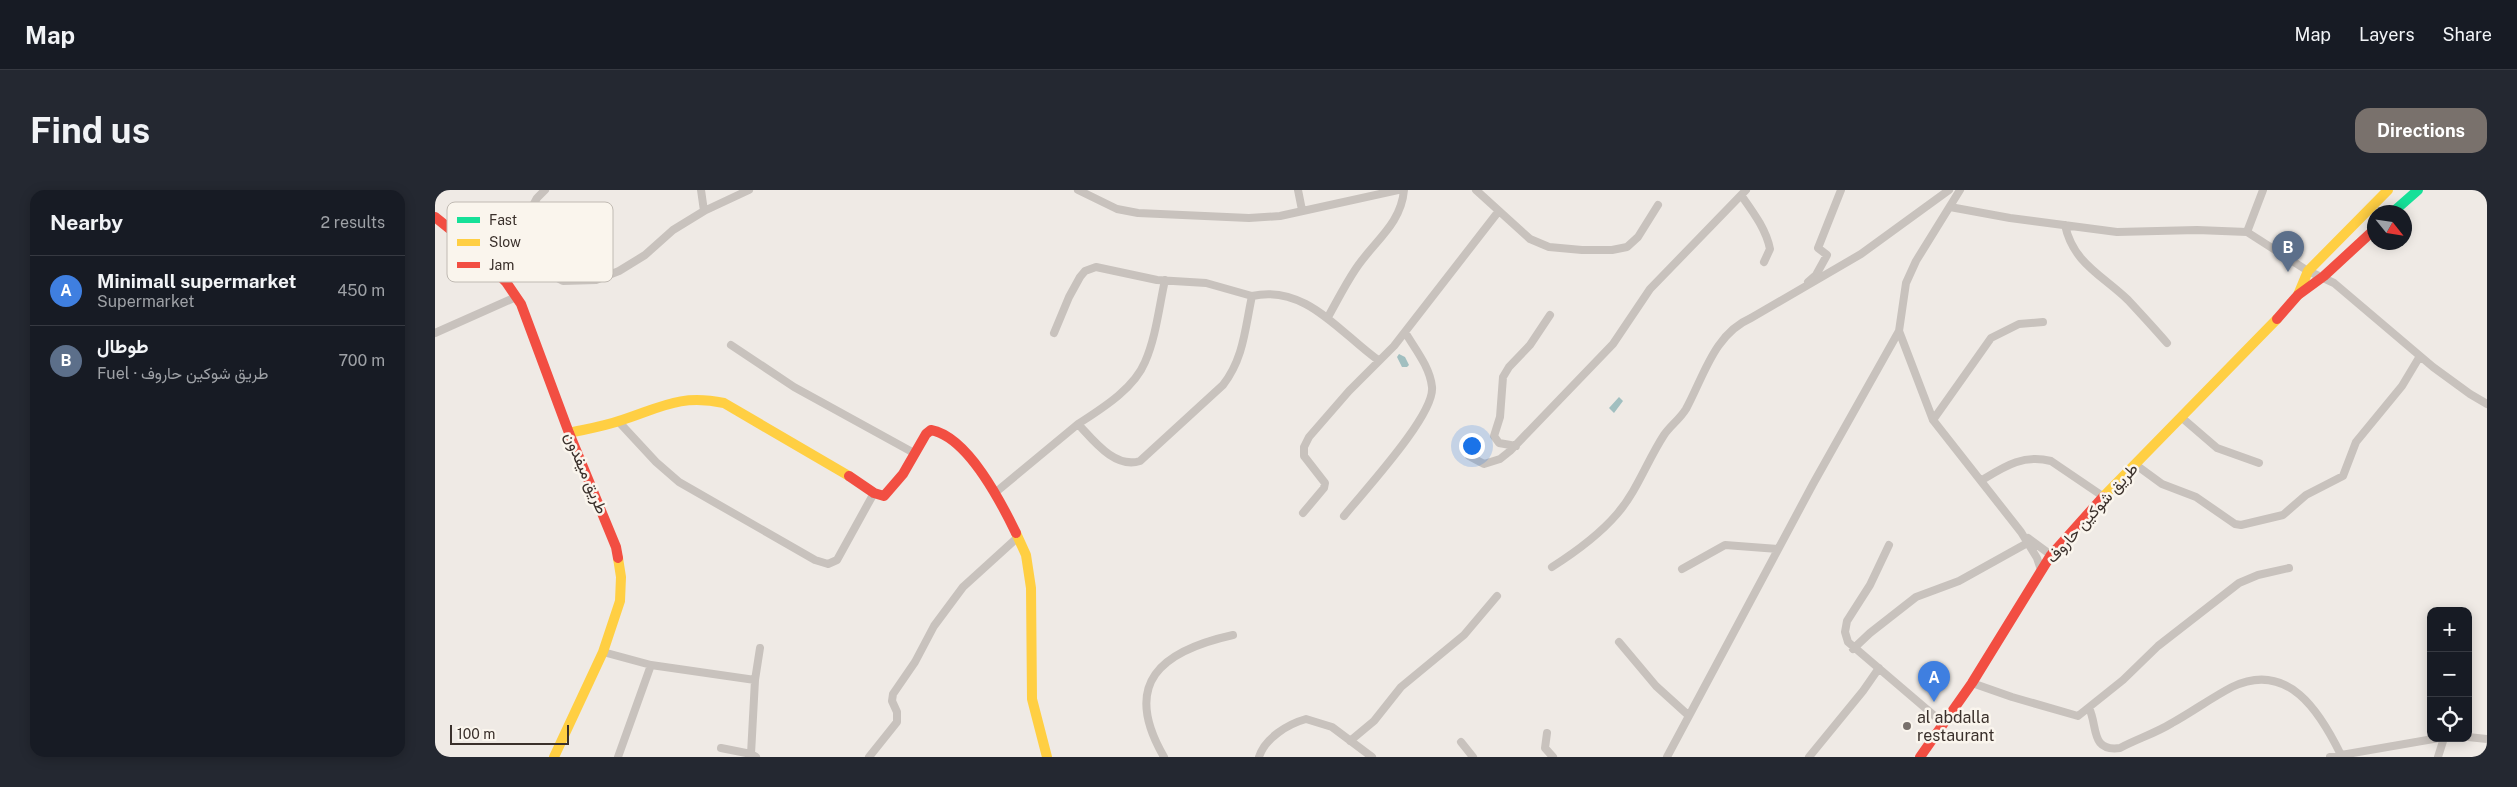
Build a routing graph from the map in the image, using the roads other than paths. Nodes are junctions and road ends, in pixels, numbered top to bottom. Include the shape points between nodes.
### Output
1 (545, 190) edge
2 (701, 190) edge
3 (749, 190) edge
4 (1078, 190) edge
5 (1298, 190) edge
6 (1398, 190) edge
7 (1404, 190) edge
8 (1476, 190) edge
9 (1841, 190) edge
10 (1949, 190) edge
11 (2263, 190) edge
12 (2388, 190) edge
13 (2417, 190) edge
14 (1959, 192) edge
15 (1743, 193) edge
16 (535, 202) edge
17 (1658, 205) dead end
18 (2401, 205) edge
19 (1950, 207) junction
20 (1302, 210) junction
21 (704, 211) junction
22 (1498, 212) junction
23 (435, 217) edge
24 (2065, 225) junction
25 (447, 227) edge
26 (2247, 232) junction
27 (2367, 236) edge
28 (1764, 262) dead end
29 (2308, 271) junction
30 (613, 273) edge
31 (2324, 276) junction
32 (1165, 280) junction
33 (506, 282) edge
34 (1801, 290) junction
35 (2298, 294) junction
36 (1252, 296) junction
37 (516, 297) junction
38 (1550, 315) dead end
39 (1328, 317) junction
40 (2043, 322) dead end
41 (1899, 331) junction
42 (1405, 332) junction
43 (435, 333) edge
44 (1054, 333) dead end
45 (2167, 343) dead end
46 (731, 345) dead end
47 (2420, 356) junction
48 (1377, 360) junction
49 (2487, 404) edge
50 (2181, 417) junction
51 (1933, 420) junction
52 (618, 422) junction
53 (1078, 424) junction
54 (569, 433) junction
55 (1516, 446) junction
56 (914, 453) junction
57 (1469, 456) dead end
58 (2259, 463) dead end
59 (2136, 465) junction
60 (1982, 480) junction
61 (996, 492) junction
62 (874, 493) junction
63 (2104, 497) junction
64 (1303, 513) dead end
65 (1344, 516) dead end
66 (1018, 537) junction
67 (2029, 541) junction
68 (1889, 545) dead end
69 (1778, 549) junction
70 (2051, 555) junction
71 (1552, 567) dead end
72 (2289, 568) dead end
73 (1682, 569) dead end
74 (2041, 570) junction
75 (1497, 596) dead end
76 (1233, 635) dead end
77 (1619, 642) dead end
78 (760, 648) dead end
79 (1853, 649) junction
80 (603, 652) junction
81 (651, 665) junction
82 (1879, 668) junction
83 (755, 680) junction
84 (1972, 683) junction
85 (2089, 708) junction
86 (1688, 715) junction
87 (1944, 724) junction
88 (1547, 733) dead end
89 (2472, 737) edge
90 (2487, 739) edge
91 (2427, 740) edge
92 (1350, 741) junction
93 (1461, 742) dead end
94 (2443, 742) edge
95 (721, 748) dead end
96 (753, 755) edge
97 (2341, 755) junction
98 (554, 757) edge
99 (619, 757) edge
100 (869, 757) edge
101 (1047, 757) edge
102 (1164, 757) edge
103 (1259, 757) edge
104 (1372, 757) edge
105 (1473, 757) edge
106 (1553, 757) edge
107 (1667, 757) edge
108 (1809, 757) edge
109 (1920, 757) edge
110 (2330, 757) edge
111 (2438, 757) edge

1 - 16 street
2 - 21 street
3 - 21 street
4 - 20 street via 1117,209 1138,213 1249,218 1280,216
5 - 20 street
6 - 20 street
7 - 39 street via 1403,204 1394,222 1355,270
8 - 22 street
9 - 34 street via 1818,248 1827,255 1816,275
10 - 14 street
10 - 34 street via 1861,254
11 - 26 street
12 - 29 main road, طريق شوكين حاروف
13 - 18 main road
14 - 19 street
15 - 28 street via 1769,243 1769,255
15 - 55 street via 1650,288 1613,344
17 - 22 street via 1633,243 1612,250 1540,244
19 - 24 street
19 - 41 street via 1906,283
21 - 30 street via 673,230 645,255
22 - 42 street
23 - 25 main road, طريق ميفدون
24 - 26 street via 2117,232
24 - 45 street via 2076,254 2127,299
26 - 29 street
27 - 31 main road, طريق شوكين حاروف
29 - 31 street
29 - 35 main road, طريق شوكين حاروف
31 - 35 main road, طريق شوكين حاروف
31 - 47 street
32 - 36 street via 1206,283
32 - 44 street via 1090,268 1080,277
32 - 53 street via 1154,334 1138,375 1113,399
33 - 37 main road, طريق ميفدون
34 - 71 street via 1735,325 1712,356 1685,411 1664,436 1617,514 1572,554
35 - 50 main road, طريق شوكين حاروف
36 - 39 street via 1290,297
36 - 53 street via 1245,339 1233,373 1223,386 1140,461 1131,464 1114,457
37 - 43 street
37 - 54 main road, طريق ميفدون
38 - 55 street via 1503,377 1501,417 1493,436 1499,443
39 - 48 street
40 - 51 street via 2019,324 1991,338
41 - 51 street
41 - 69 street
42 - 48 street
42 - 65 street via 1428,370 1431,397 1418,424
46 - 56 street via 794,387
47 - 49 street
47 - 59 street via 2402,386 2355,442 2343,476 2306,495 2291,510 2274,518 2235,524 2202,500 2162,484
48 - 64 street via 1304,447 1304,456 1325,483
50 - 58 street via 2217,448
50 - 59 main road, طريق شوكين حاروف
51 - 60 street
52 - 54 main road
52 - 62 main road via 659,405 687,398 700,397 724,403
52 - 62 street via 679,482 815,560 828,564 837,560
53 - 61 street
54 - 80 main road, طريق ميفدون via 602,510 619,562 620,601
55 - 57 street via 1491,463 1477,462
56 - 61 main road via 931,430 941,432 962,449
56 - 62 main road via 891,489 884,496
59 - 63 main road, طريق شوكين حاروف
60 - 63 street via 2010,463 2024,459 2044,460
60 - 67 street
61 - 66 main road
63 - 70 main road, طريق شوكين حاروف
66 - 100 street via 963,587 934,626 893,694 897,722
66 - 101 main road via 1026,555 1031,588 1032,699
67 - 70 street
67 - 74 street
67 - 79 street via 1965,578 1916,597
68 - 79 street via 1870,585 1847,621 1845,632
69 - 73 street via 1725,545
69 - 86 street
70 - 74 main road, طريق شوكين حاروف
72 - 85 street via 2239,583 2158,646
74 - 84 main road, طريق شوكين حاروف
75 - 92 street via 1464,635 1401,687 1374,721
76 - 102 street via 1215,639 1174,657 1151,678 1145,697 1147,719
77 - 86 street via 1656,686
78 - 83 street
79 - 82 street
80 - 81 street
80 - 98 main road, طريق ميفدون
81 - 83 street
81 - 99 street
82 - 87 street
82 - 108 street
83 - 96 street
84 - 85 street via 2078,716
84 - 87 main road, طريق شوكين حاروف
85 - 97 street via 2100,744 2121,748 2171,724 2233,687 2259,680 2277,683 2297,691 2308,701
86 - 107 street
87 - 109 main road, طريق شوكين حاروف
88 - 106 street via 1545,748
89 - 90 street
91 - 97 street
92 - 103 street via 1332,727 1306,719 1272,737 1265,743
92 - 104 street
93 - 105 street
94 - 111 street
95 - 96 street
97 - 110 street

